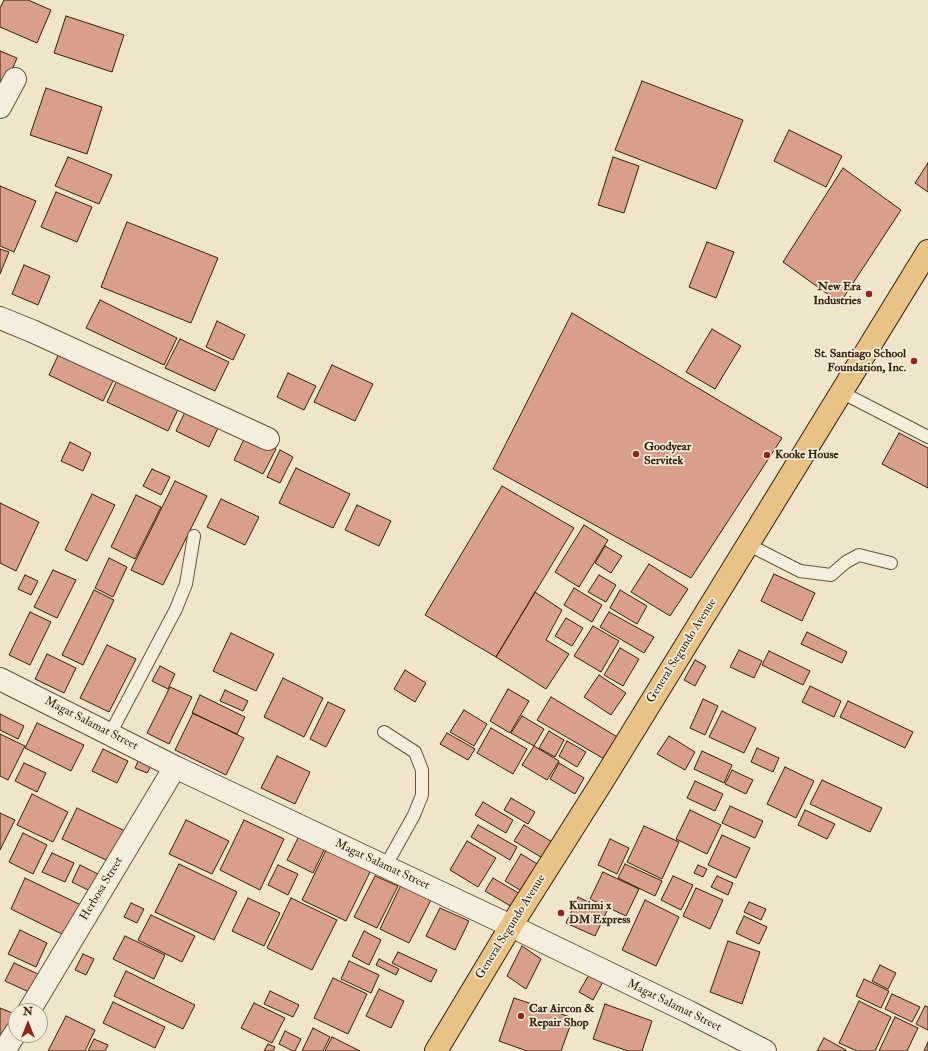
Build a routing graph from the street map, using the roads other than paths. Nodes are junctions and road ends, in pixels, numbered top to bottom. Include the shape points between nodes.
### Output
1 (15, 79) dead end
2 (0, 107) edge
3 (928, 251) edge
4 (0, 318) edge
5 (842, 392) junction
6 (928, 437) edge
7 (268, 439) dead end
8 (194, 536) dead end
9 (747, 544) junction
10 (891, 563) dead end
11 (0, 679) edge
12 (384, 732) dead end
13 (110, 734) junction
14 (175, 767) junction
15 (385, 867) junction
16 (511, 926) junction
17 (33, 1003) edge
18 (436, 1051) edge
19 (765, 1051) edge

1 - 2 street
3 - 5 highway, General Segundo Avenue
4 - 7 street
5 - 6 lane
5 - 9 highway, General Segundo Avenue
8 - 13 lane via 186,584 176,609
9 - 10 lane via 800,571 831,575 859,555
9 - 16 highway, General Segundo Avenue
11 - 13 street, Magat Salamat Street
12 - 15 lane via 415,752 422,770 422,795 414,815
13 - 14 street, Magat Salamat Street
14 - 15 street, Magat Salamat Street
14 - 17 street, Herbosa Street
15 - 16 street, Magat Salamat Street
16 - 18 highway, General Segundo Avenue
16 - 19 street, Magat Salamat Street

